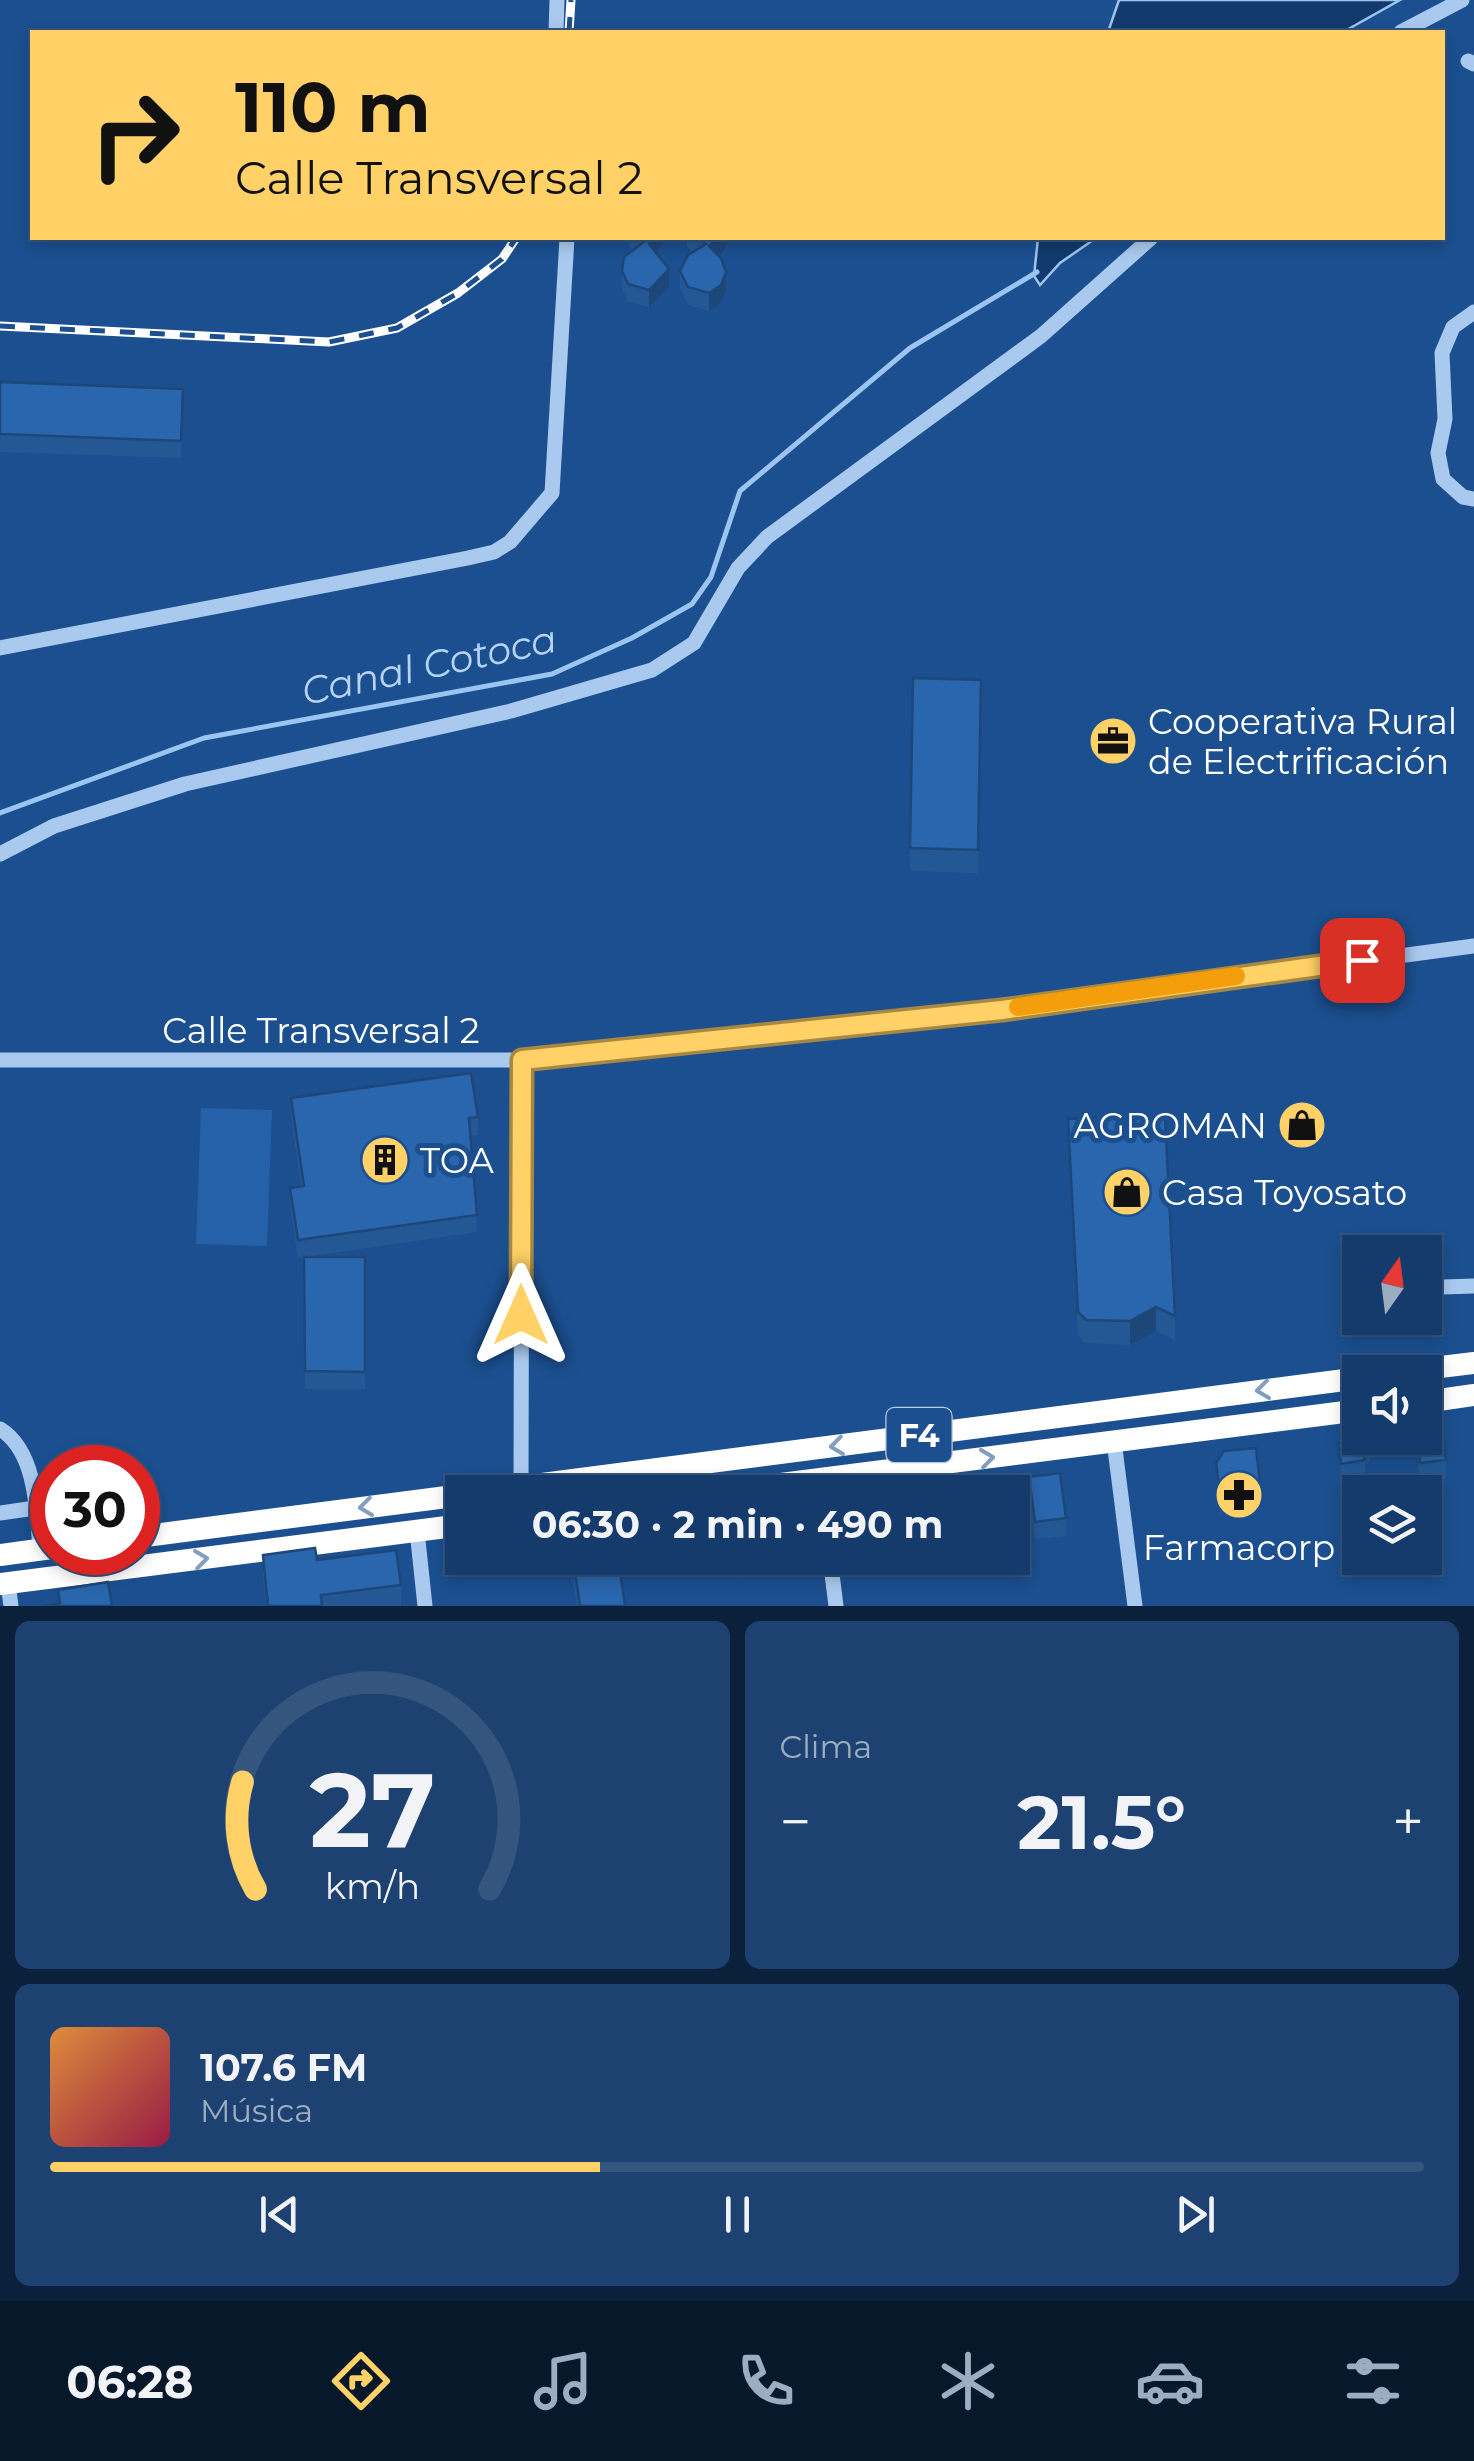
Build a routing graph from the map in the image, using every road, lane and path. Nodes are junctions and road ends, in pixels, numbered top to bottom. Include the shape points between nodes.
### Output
1 (557, 0) edge
2 (1458, 1) edge
3 (556, 30) edge
4 (1405, 30) edge
5 (567, 240) edge
6 (1148, 240) edge
7 (1474, 312) edge
8 (1474, 499) edge
9 (0, 648) edge
10 (0, 854) edge
11 (1474, 946) edge
12 (0, 1060) edge
13 (522, 1060) junction
14 (1474, 1286) edge
15 (1443, 1288) dead end
16 (1474, 1363) edge
17 (1442, 1367) edge
18 (1342, 1380) edge
19 (1474, 1396) edge
20 (1442, 1400) edge
21 (1342, 1412) edge
22 (0, 1428) edge
23 (1114, 1442) junction
24 (522, 1475) edge
25 (614, 1475) edge
26 (894, 1475) edge
27 (30, 1489) edge
28 (445, 1496) edge
29 (30, 1509) edge
30 (0, 1513) edge
31 (445, 1527) edge
32 (417, 1531) junction
33 (160, 1534) edge
34 (30, 1551) edge
35 (0, 1555) edge
36 (832, 1575) edge
37 (6, 1591) edge
38 (425, 1606) edge
39 (836, 1606) edge
40 (1135, 1606) edge

1 - 3 street
2 - 4 street
5 - 9 street via 552,493 510,542 468,558
6 - 10 street via 1041,336 767,537 738,568 694,643 652,670 511,712 184,784 54,826
7 - 8 street via 1453,327 1442,353 1445,419 1438,452 1443,479
11 - 13 street, Calle Transversal 2 via 1002,1010
12 - 13 street, Calle Transversal 2
13 - 24 street
14 - 15 street
16 - 17 highway
18 -> 25 highway, F4
19 - 20 highway
21 - 23 highway, F4
22 - 27 street via 18,1442
26 -> 23 highway, F4
23 - 40 street
28 -> 33 highway
29 - 30 street
31 - 32 highway
37 -> 32 highway
32 - 38 street
34 - 35 highway
36 - 39 street

